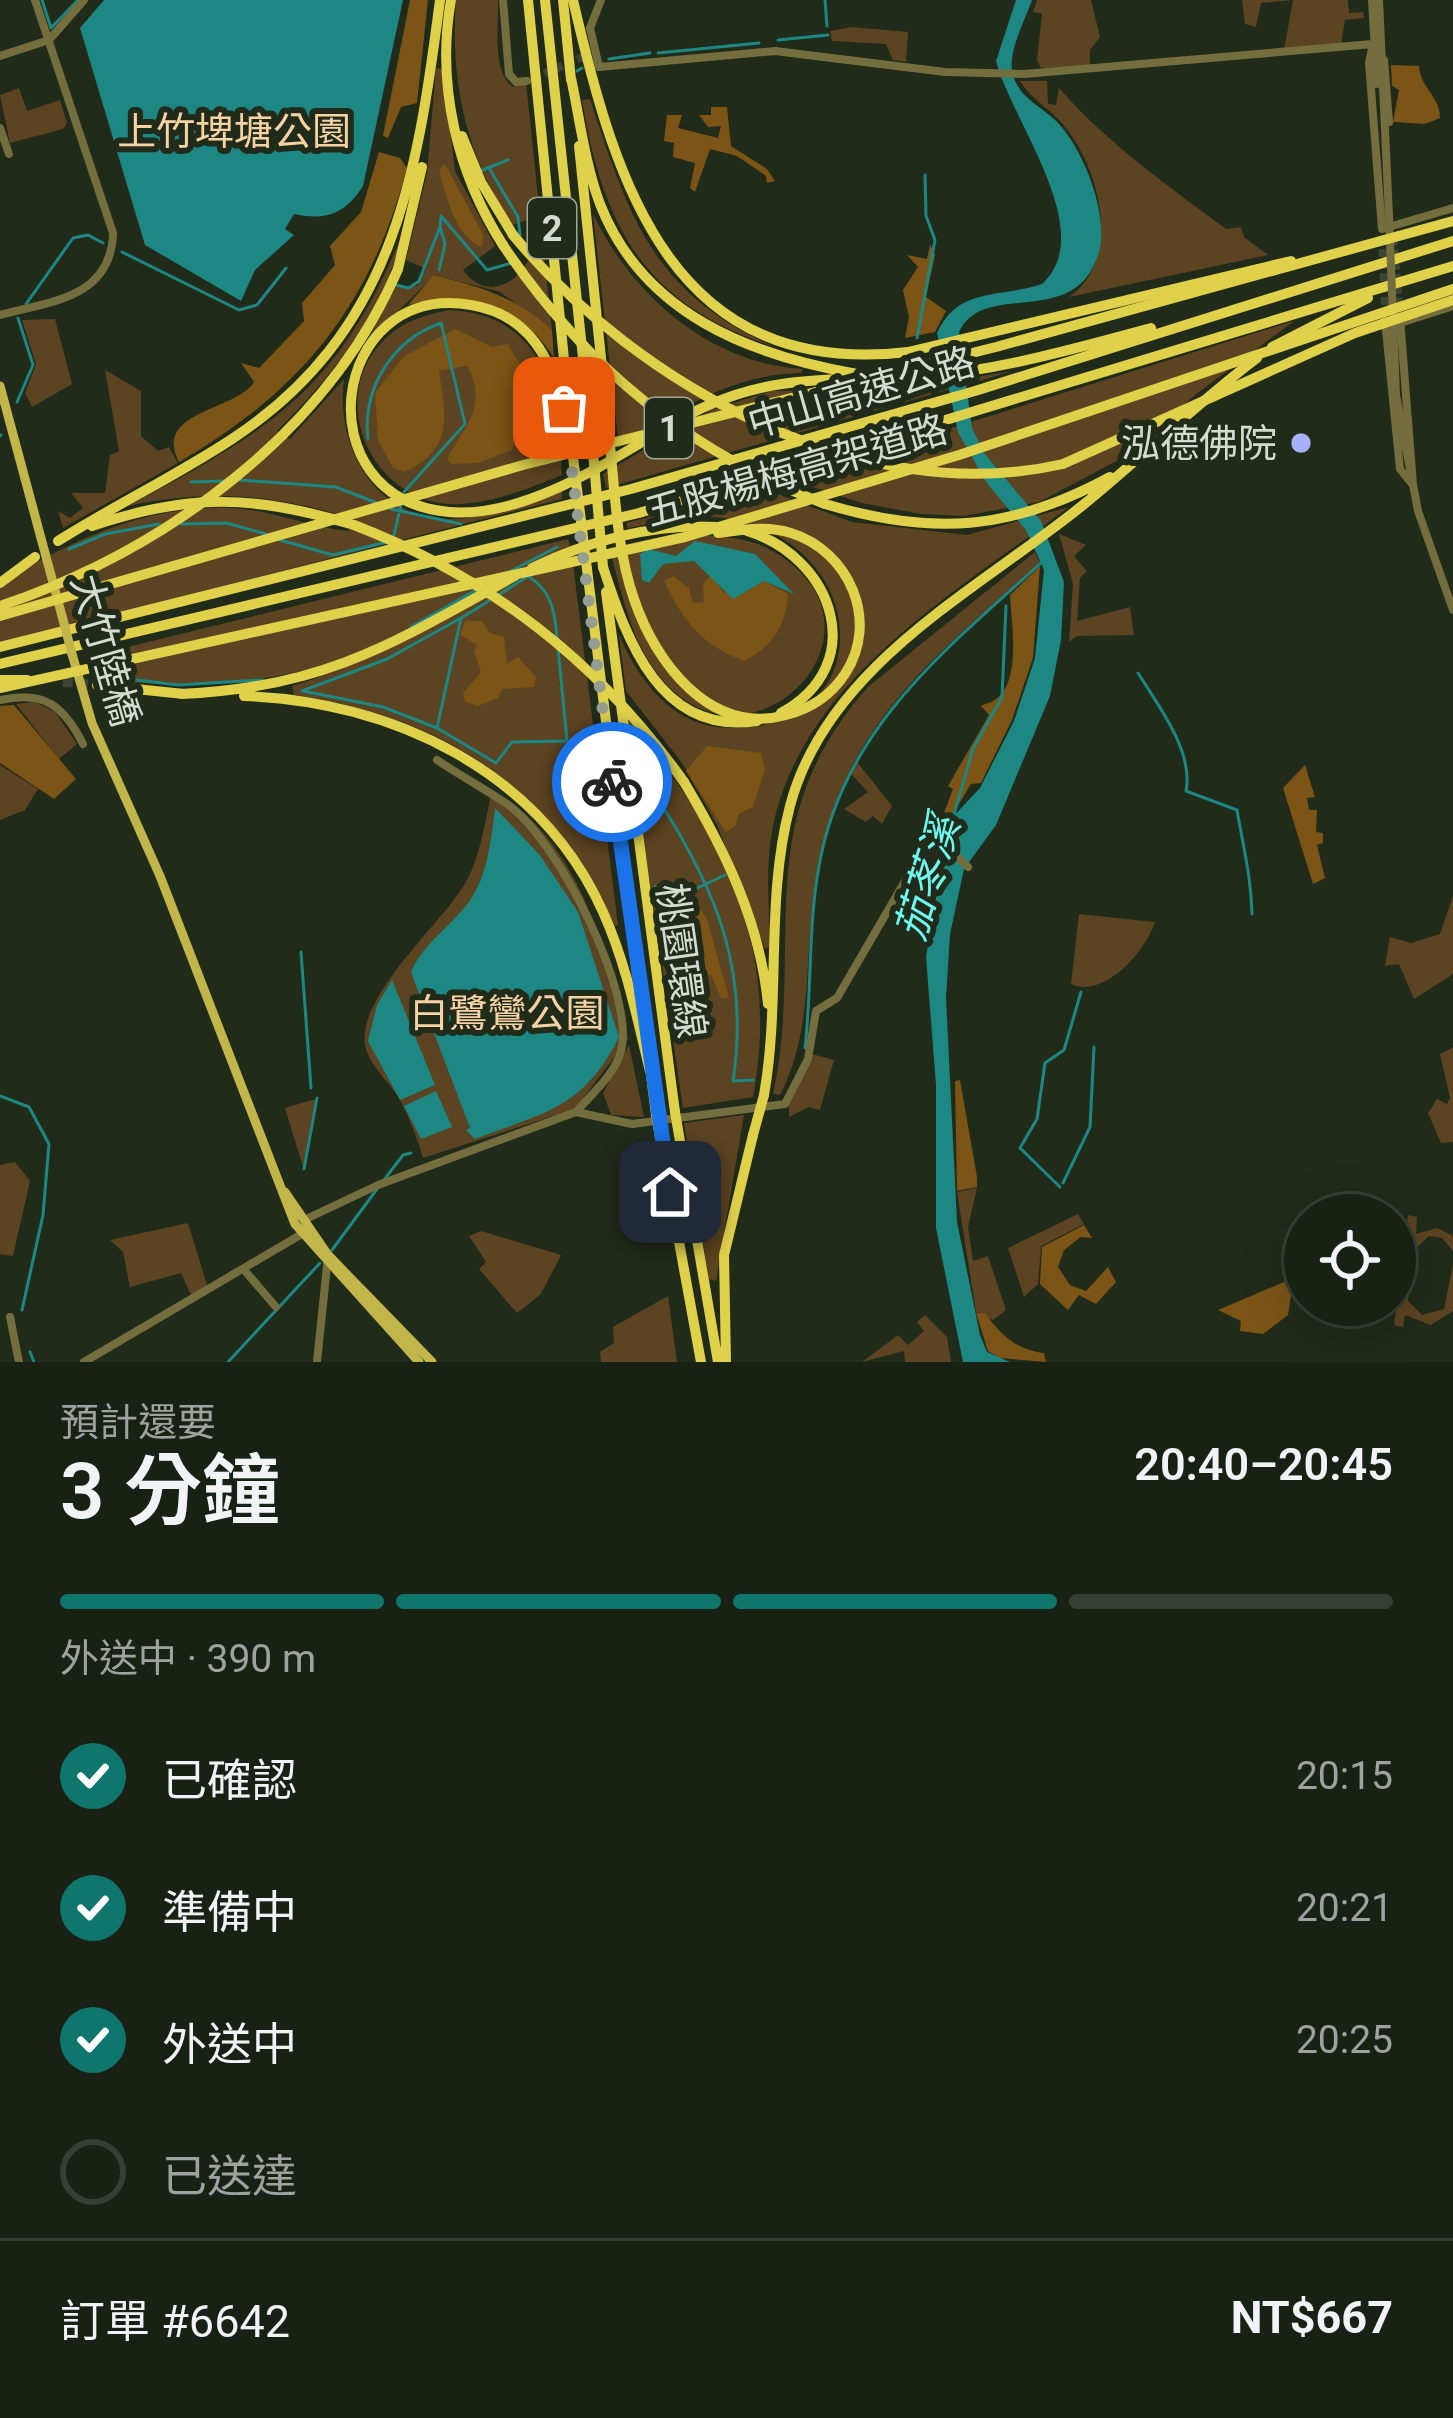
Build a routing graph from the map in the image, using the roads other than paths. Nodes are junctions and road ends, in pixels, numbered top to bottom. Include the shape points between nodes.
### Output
1 (34, 0) edge
2 (83, 0) edge
3 (440, 0) edge
4 (451, 0) edge
5 (503, 0) edge
6 (528, 0) edge
7 (545, 0) edge
8 (563, 0) edge
9 (573, 0) edge
10 (601, 0) edge
11 (1375, 0) edge
12 (49, 40) junction
13 (1373, 44) junction
14 (1380, 53) junction
15 (0, 56) edge
16 (571, 78) junction
17 (526, 81) dead end
18 (451, 98) junction
19 (425, 116) junction
20 (0, 128) edge
21 (9, 154) dead end
22 (1387, 181) junction
23 (1453, 208) edge
24 (1453, 221) edge
25 (1388, 224) junction
26 (1453, 241) edge
27 (1341, 250) junction
28 (1453, 266) edge
29 (1345, 274) junction
30 (1409, 280) junction
31 (1453, 289) edge
32 (1399, 302) tunnel mouth
33 (1453, 303) edge
34 (1385, 307) tunnel mouth
35 (0, 315) edge
36 (1400, 324) junction
37 (1385, 327) junction
38 (902, 379) junction
39 (0, 386) edge
40 (572, 441) junction
41 (1137, 461) junction
42 (1412, 485) junction
43 (72, 532) junction
44 (685, 537) junction
45 (58, 541) dead end
46 (35, 557) dead end
47 (603, 566) junction
48 (0, 583) edge
49 (0, 606) edge
50 (1453, 610) edge
51 (0, 616) edge
52 (0, 647) edge
53 (0, 664) edge
54 (64, 682) tunnel mouth
55 (0, 684) edge
56 (97, 686) tunnel mouth
57 (181, 694) junction
58 (0, 700) edge
59 (83, 744) dead end
60 (436, 760) dead end
61 (968, 867) dead end
62 (771, 1038) junction
63 (650, 1071) junction
64 (576, 1112) junction
65 (289, 1195) junction
66 (305, 1229) junction
67 (327, 1259) junction
68 (245, 1271) junction
69 (276, 1307) dead end
70 (10, 1317) dead end
71 (19, 1362) edge
72 (84, 1362) edge
73 (317, 1362) edge
74 (419, 1362) edge
75 (432, 1362) edge
76 (701, 1362) edge
77 (722, 1362) edge

1 - 12 street
2 - 12 street
3 - 19 highway
4 - 18 highway
5 - 17 street via 509,74
6 - 40 highway, 2
7 - 47 highway, 2, bridge
8 - 16 highway
9 - 27 highway, bridge via 640,218 667,261 741,325 812,351 923,349
10 - 13 street via 590,28 599,67 775,51 1024,74
11 - 13 street
11 - 14 street
12 - 15 street
12 - 35 street via 113,233 112,254 84,289
13 - 14 street
13 - 22 street
13 - 25 street
14 - 22 street
14 - 25 street via 1387,67
16 - 38 highway via 600,205 659,292 712,330 771,354
16 - 44 highway, bridge via 623,555 648,634 680,681 726,712 775,718 820,701 846,673 858,637 858,606 839,564 816,544 773,529
18 - 33 highway, bridge via 468,154 513,235 578,304 700,389 869,462 964,476 1063,464 1355,332
18 - 41 highway, bridge via 466,175 546,308 611,378 713,450 825,504 932,527 1056,505
19 - 43 highway via 394,237 335,346 236,437
19 - 49 highway, bridge via 416,209 398,269 341,373 256,458 173,520 92,568
20 - 21 street
22 - 25 street
23 - 25 street
24 - 27 highway, 五股楊梅高架道路 / 1, bridge
25 - 42 street, bridge via 1396,395
26 - 29 highway, 中山高速公路 / 1
27 - 51 highway, 五股楊梅高架道路 / 1, bridge via 996,347 524,465
28 - 30 highway, 中山高速公路 / 1
29 - 38 highway via 1059,355
29 - 52 highway, 中山高速公路 / 1 via 613,494
30 - 41 highway via 1255,359
30 - 53 highway, 中山高速公路 / 1 via 639,513
31 - 44 highway, 五股楊梅高架道路, bridge via 959,455
32 - 36 street
33 - 36 street
34 - 37 street
36 - 37 street
36 - 42 street
37 - 42 street via 1400,469
38 - 40 highway via 791,380 733,393 551,488 469,512 426,506 384,486 358,450 350,395 364,354 391,322 434,304 485,308 521,326 545,352
39 - 65 main road, 大竹陸橋, bridge via 92,723
40 - 63 highway, 桃園環線 / 2, bridge
41 - 62 highway via 837,710 806,761 776,866
42 - 50 street
43 - 45 highway
43 - 62 highway, bridge via 206,498 264,502 354,525 459,573 534,621 603,681 684,782 722,848 749,913
44 - 55 highway, 五股楊梅高架道路, bridge
46 - 48 highway
47 - 57 highway via 632,648 686,709 733,723 775,717 819,678 831,623 807,564 739,528 681,526 555,557 405,639 315,676
47 - 77 highway, 桃園環線 / 2, bridge via 675,1112
54 - 55 highway
56 - 57 highway
57 - 63 highway via 292,698 372,714 485,772 548,829 591,888 617,947
58 - 59 street via 38,695 56,703
60 - 64 street via 504,801 534,830 605,956 622,1048
61 - 64 street via 932,833 837,998 817,1010 808,1059 785,1103 632,1124
62 - 77 highway, bridge via 724,1255
63 - 76 highway, 桃園環線 / 2, bridge
64 - 66 street via 378,1185
65 - 66 main road
65 - 66 main road via 284,1202
66 - 67 main road
66 - 68 street
67 - 73 street
67 - 74 main road
67 - 75 main road
68 - 69 street
68 - 72 street
70 - 71 street

